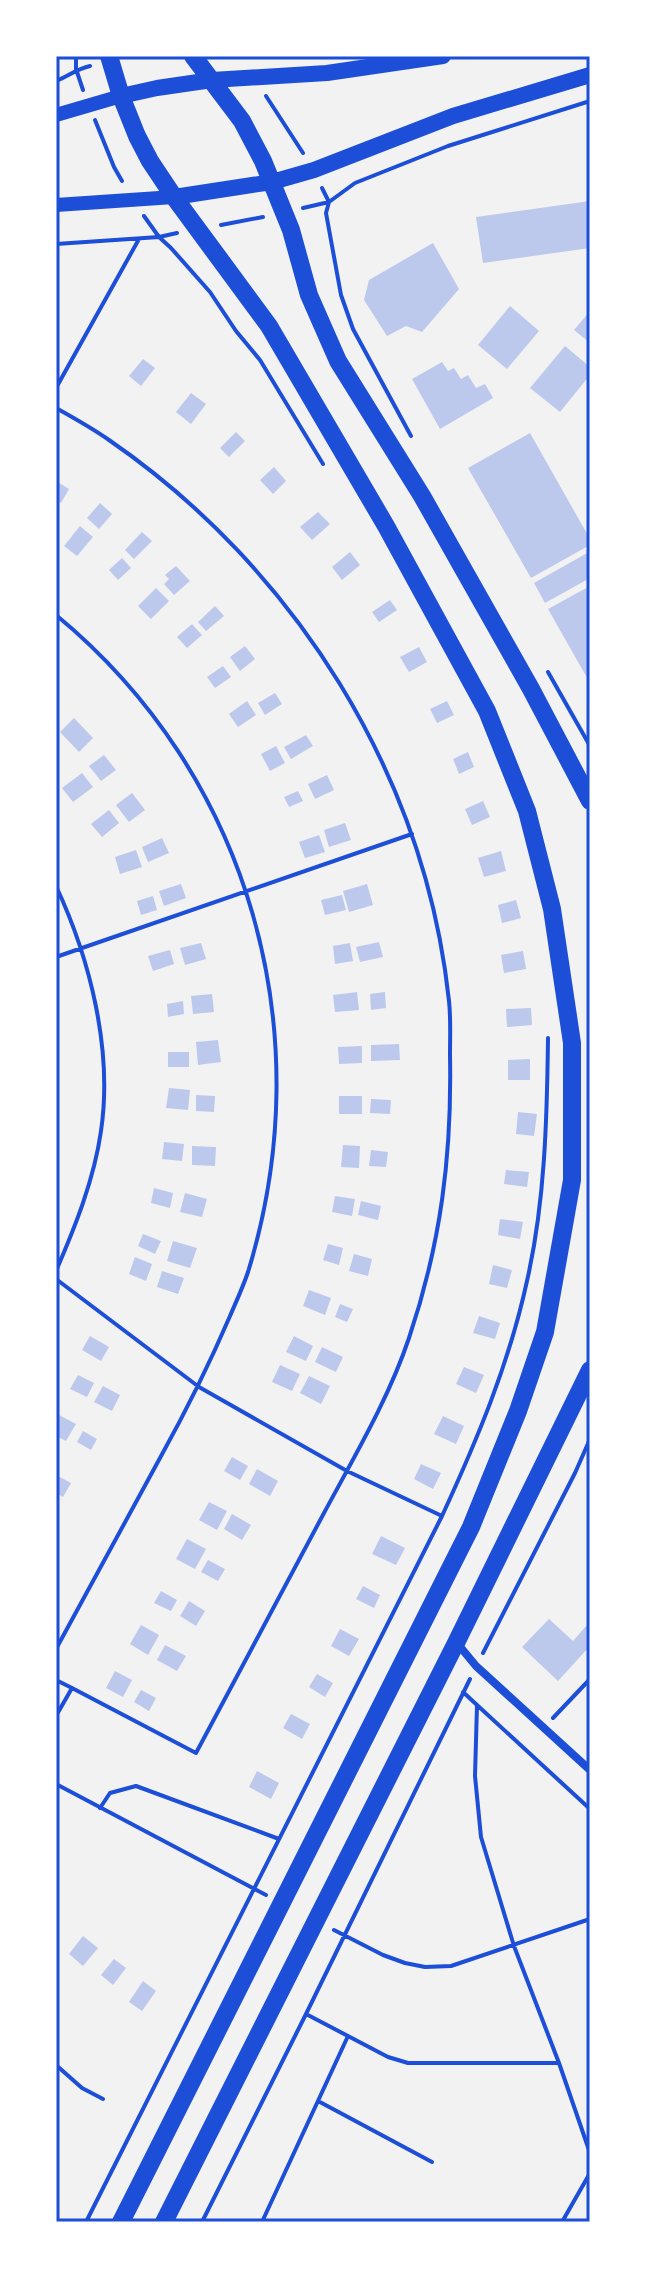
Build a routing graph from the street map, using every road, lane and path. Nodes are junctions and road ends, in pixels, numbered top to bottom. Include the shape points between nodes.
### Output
1 (76, 56) edge
2 (109, 56) edge
3 (193, 56) edge
4 (443, 56) edge
5 (76, 69) junction
6 (590, 75) edge
7 (254, 77) junction
8 (212, 80) junction
9 (56, 81) edge
10 (59, 87) dead end
11 (121, 96) junction
12 (590, 101) edge
13 (89, 105) junction
14 (56, 115) edge
15 (314, 170) junction
16 (272, 182) junction
17 (174, 197) junction
18 (133, 200) junction
19 (329, 202) junction
20 (56, 205) edge
21 (284, 212) junction
22 (197, 229) junction
23 (159, 237) junction
24 (139, 239) junction
25 (56, 244) edge
26 (56, 388) edge
27 (56, 408) edge
28 (412, 437) dead end
29 (324, 466) dead end
30 (56, 615) edge
31 (546, 669) dead end
32 (590, 746) edge
33 (590, 801) edge
34 (412, 834) junction
35 (56, 886) edge
36 (247, 890) junction
37 (81, 948) junction
38 (56, 957) edge
39 (548, 1037) dead end
40 (56, 1271) edge
41 (56, 1279) edge
42 (590, 1370) edge
43 (199, 1387) junction
44 (590, 1439) edge
45 (347, 1471) junction
46 (442, 1516) junction
47 (456, 1643) junction
48 (56, 1649) edge
49 (476, 1666) junction
50 (590, 1679) edge
51 (56, 1680) edge
52 (72, 1688) junction
53 (463, 1692) junction
54 (477, 1705) junction
55 (56, 1716) edge
56 (544, 1728) junction
57 (590, 1770) edge
58 (56, 1784) edge
59 (100, 1808) junction
60 (590, 1809) edge
61 (280, 1839) junction
62 (217, 1870) dead end
63 (248, 1902) junction
64 (256, 1906) dead end
65 (590, 1919) edge
66 (514, 1946) junction
67 (383, 1955) dead end
68 (218, 1959) junction
69 (227, 1963) dead end
70 (306, 2014) junction
71 (348, 2036) junction
72 (559, 2063) junction
73 (56, 2065) edge
74 (103, 2099) dead end
75 (318, 2101) junction
76 (590, 2153) edge
77 (432, 2162) dead end
78 (590, 2173) edge
79 (86, 2222) edge
80 (121, 2222) edge
81 (164, 2222) edge
82 (202, 2222) edge
83 (262, 2222) edge
84 (562, 2222) edge

1 - 5 path
2 - 11 main road
3 - 8 main road
4 - 7 main road via 327,73
5 - 9 path
5 - 13 path
6 - 15 main road via 453,116
7 - 8 main road
7 - 15 path
8 - 11 main road
8 - 16 main road via 242,121
9 - 10 path
11 - 13 street
11 - 17 main road via 150,161
12 - 19 path via 448,146 355,183
13 - 14 street
13 - 18 path
15 - 16 main road
15 - 19 path
16 - 17 main road
16 - 21 main road
17 - 18 street
17 - 22 main road
18 - 20 street
18 - 23 path
19 - 21 path
19 - 28 path via 326,213 341,295 353,329
21 - 22 path
21 - 33 main road via 309,295 338,361 422,496
22 - 23 path
22 - 80 main road via 269,326 386,526 487,711 527,811 552,909 572,1043 572,1180 545,1332 471,1527
23 - 24 path
23 - 29 path via 210,292 260,360
24 - 25 path
24 - 26 path
27 - 34 path via 151,470 263,576 340,683 380,756
30 - 36 path via 160,723 206,797
31 - 32 path
34 - 36 path
34 - 45 path via 435,917 449,1002 445,1190 408,1343
35 - 37 path
36 - 37 path
36 - 43 path via 261,943 277,1053 271,1165 247,1274
37 - 38 path
37 - 40 path via 101,1032 102,1130 91,1178
39 - 46 path via 544,1159 527,1280 498,1385
41 - 43 path
42 - 47 main road
43 - 45 path
43 - 48 path
44 - 49 path
45 - 46 path
45 - 52 path via 196,1753
46 - 61 path
47 - 49 street
47 - 81 main road
49 - 53 path
49 - 56 street
50 - 56 path
51 - 52 path
52 - 55 path
53 - 54 path
53 - 70 path via 391,1830
54 - 60 path
54 - 66 path via 475,1776 481,1837
56 - 57 street
58 - 59 path
59 - 61 path via 110,1793 136,1786
59 - 62 path
61 - 63 path
63 - 64 path
63 - 68 path
65 - 66 path
66 - 67 path via 451,1966 425,1967
66 - 72 path
68 - 69 path
68 - 79 path
70 - 71 path
70 - 82 path
71 - 72 path via 408,2063
71 - 75 path
72 - 76 path
73 - 74 path
75 - 77 path
75 - 83 path
78 - 84 path

